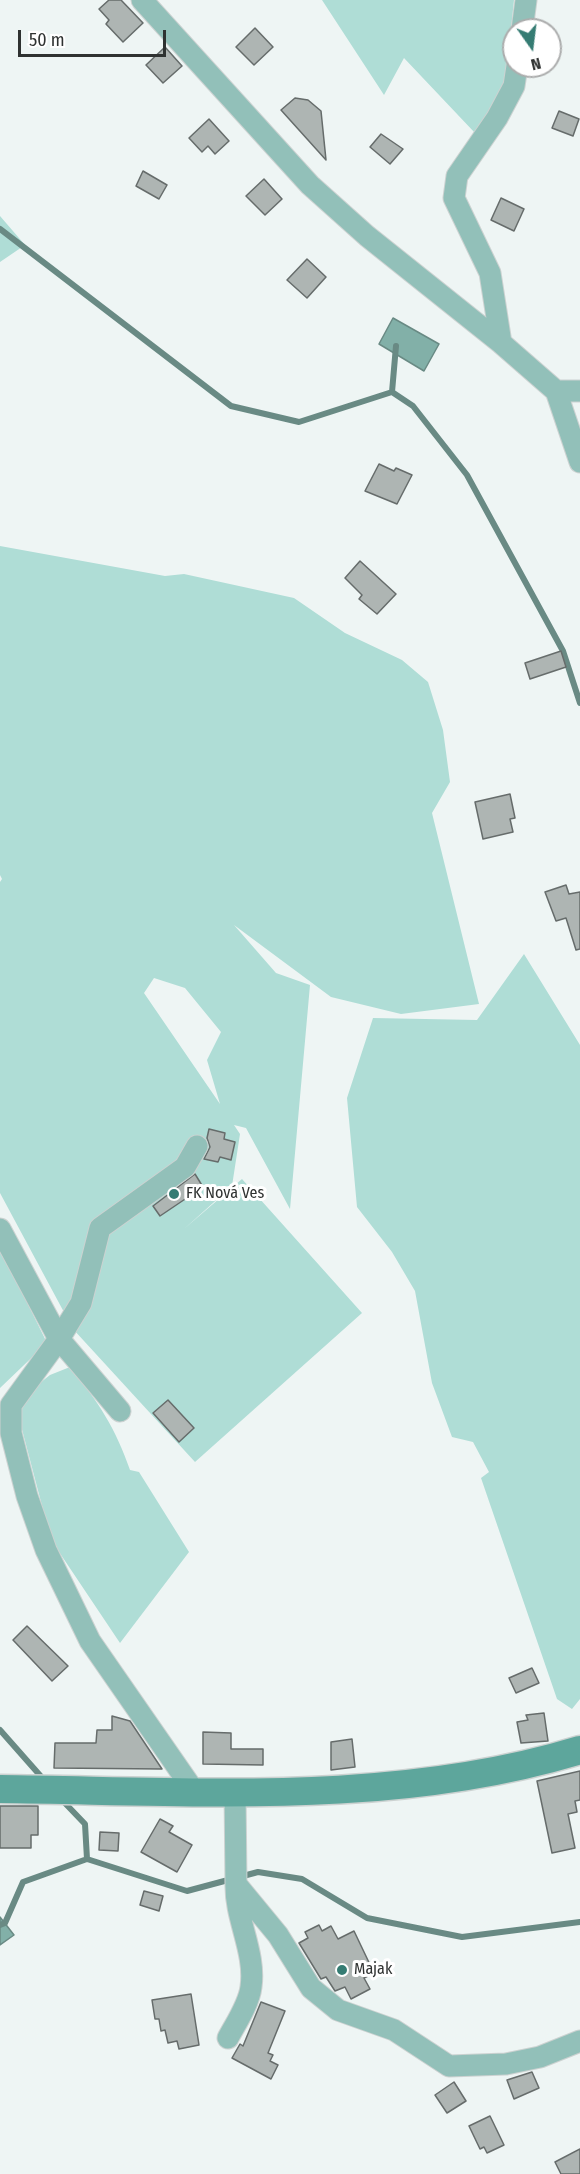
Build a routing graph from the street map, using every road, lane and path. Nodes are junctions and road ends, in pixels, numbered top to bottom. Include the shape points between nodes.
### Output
1 (142, 0) edge
2 (526, 0) edge
3 (524, 18) edge
4 (515, 78) edge
5 (501, 343) junction
6 (556, 391) junction
7 (580, 391) edge
8 (580, 462) edge
9 (197, 1146) dead end
10 (0, 1229) edge
11 (59, 1339) junction
12 (120, 1411) dead end
13 (580, 1750) edge
14 (0, 1789) edge
15 (194, 1791) junction
16 (235, 1791) junction
17 (236, 1884) junction
18 (228, 2038) dead end
19 (580, 2041) edge

1 - 5 street via 310,185
2 - 3 street
4 - 5 street via 501,110 457,176 454,198 490,273
5 - 6 street
6 - 7 street
6 - 8 street
9 - 11 street via 185,1167 100,1228 81,1303
10 - 11 street
11 - 12 street
11 - 15 street via 11,1405 11,1433 27,1496 46,1550 90,1641
13 - 16 street via 545,1761 437,1780 335,1790
14 - 15 street
15 - 16 street
16 - 17 street
17 - 18 street via 235,1904 248,1948 252,1987
17 - 19 street via 321,1997 338,2010 394,2030 449,2066 506,2064 540,2057

